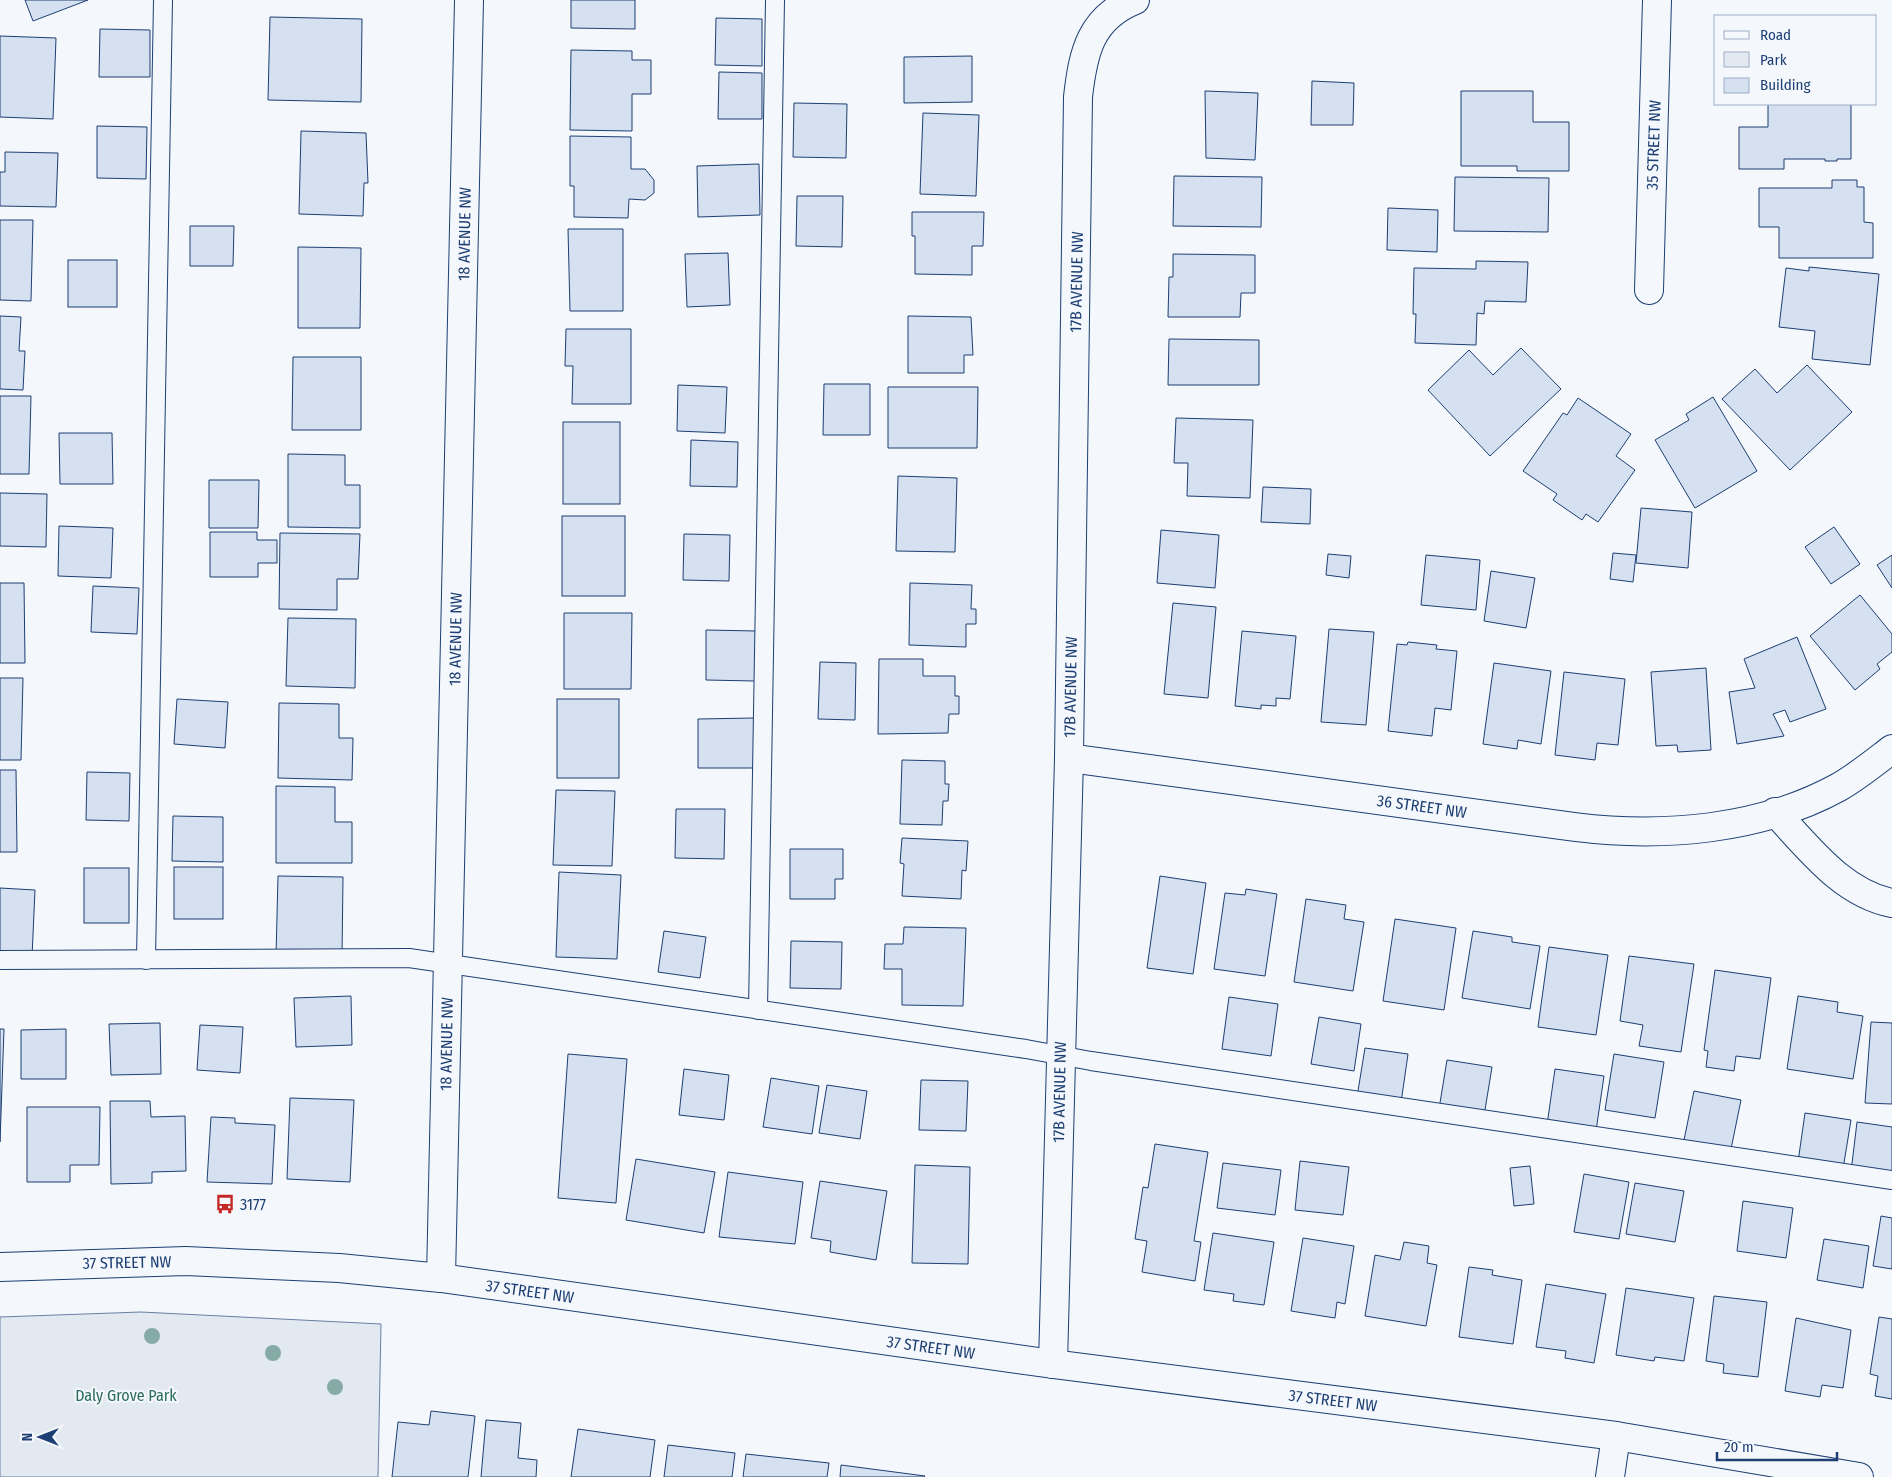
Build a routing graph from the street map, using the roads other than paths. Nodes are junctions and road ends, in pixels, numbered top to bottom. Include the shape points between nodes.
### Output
1 (163, 0) edge
2 (468, 0) edge
3 (776, 0) edge
4 (1135, 0) edge
5 (1657, 0) edge
6 (1649, 290) dead end
7 (1892, 749) edge
8 (1069, 758) junction
9 (1776, 812) junction
10 (1892, 903) edge
11 (0, 960) edge
12 (146, 960) junction
13 (448, 965) junction
14 (758, 1010) junction
15 (1060, 1054) junction
16 (1892, 1180) edge
17 (0, 1267) edge
18 (441, 1278) junction
19 (1053, 1364) junction
20 (1616, 1436) junction
21 (1610, 1477) edge
22 (1859, 1477) edge

1 - 12 lane
2 - 13 street, 18 AVENUE NW
3 - 14 lane
4 - 8 street, 17B AVENUE NW via 1106,17 1095,31 1086,49 1078,97
5 - 6 street, 35 STREET NW
7 - 9 street, 36 STREET NW via 1839,787
8 - 9 street, 36 STREET NW via 1606,830 1674,832
8 - 15 street, 17B AVENUE NW
9 - 10 street via 1842,881 1875,900
11 - 12 lane
12 - 13 lane via 409,958
13 - 14 lane
13 - 18 street, 18 AVENUE NW
14 - 15 lane
15 - 16 lane
15 - 19 street, 17B AVENUE NW
17 - 18 street, 37 STREET NW via 186,1261 339,1268
18 - 19 street, 37 STREET NW
19 - 20 street, 37 STREET NW
20 - 21 street
20 - 22 street, 37 STREET NW

